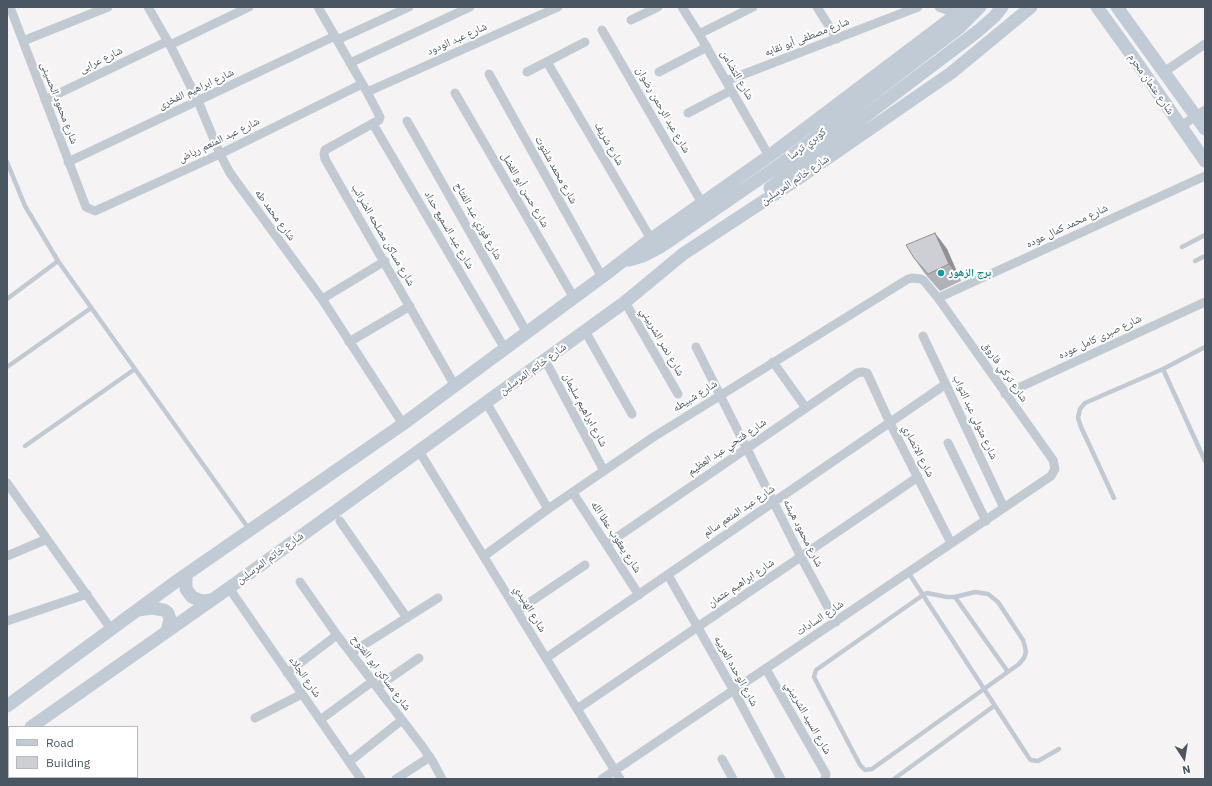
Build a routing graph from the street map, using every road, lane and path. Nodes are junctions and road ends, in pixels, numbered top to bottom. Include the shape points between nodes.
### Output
1 (10, 7) edge
2 (108, 7) edge
3 (148, 7) edge
4 (249, 7) edge
5 (318, 7) edge
6 (409, 7) edge
7 (470, 7) edge
8 (558, 7) edge
9 (658, 7) edge
10 (682, 7) edge
11 (753, 7) edge
12 (817, 7) edge
13 (918, 7) edge
14 (939, 7) edge
15 (980, 7) edge
16 (1020, 7) edge
17 (1031, 7) edge
18 (1097, 7) edge
19 (1116, 7) edge
20 (961, 11) edge
21 (998, 12) edge
22 (631, 20) dead end
23 (1014, 20) junction
24 (602, 30) dead end
25 (699, 34) junction
26 (336, 38) junction
27 (837, 39) junction
28 (23, 41) junction
29 (585, 42) dead end
30 (169, 43) junction
31 (1205, 44) edge
32 (707, 47) junction
33 (547, 62) junction
34 (350, 63) junction
35 (528, 72) dead end
36 (659, 72) dead end
37 (1164, 72) junction
38 (489, 74) dead end
39 (726, 80) junction
40 (365, 88) junction
41 (732, 90) junction
42 (455, 93) dead end
43 (45, 100) junction
44 (198, 101) junction
45 (688, 113) dead end
46 (1200, 113) edge
47 (408, 121) dead end
48 (376, 122) junction
49 (1181, 126) junction
50 (1205, 129) edge
51 (220, 154) junction
52 (769, 156) junction
53 (1205, 161) edge
54 (7, 162) edge
55 (68, 162) junction
56 (1205, 176) edge
57 (702, 203) junction
58 (86, 207) joint
59 (1205, 235) edge
60 (651, 239) junction
61 (1182, 247) dead end
62 (682, 254) junction
63 (1205, 256) edge
64 (58, 261) junction
65 (384, 261) junction
66 (1195, 261) dead end
67 (622, 262) junction
68 (602, 277) junction
69 (926, 285) joint
70 (574, 298) junction
71 (938, 298) junction
72 (7, 299) edge
73 (322, 299) junction
74 (625, 302) junction
75 (1205, 302) edge
76 (410, 306) junction
77 (91, 308) junction
78 (585, 331) junction
79 (527, 333) junction
80 (923, 336) dead end
81 (349, 342) junction
82 (696, 347) dead end
83 (1205, 347) edge
84 (505, 349) junction
85 (545, 360) junction
86 (773, 362) junction
87 (7, 367) edge
88 (134, 369) junction
89 (1163, 369) junction
90 (862, 372) joint
91 (946, 384) junction
92 (455, 386) junction
93 (678, 394) dead end
94 (1005, 394) junction
95 (719, 395) junction
96 (486, 402) junction
97 (806, 408) junction
98 (632, 414) dead end
99 (890, 423) junction
100 (403, 424) junction
101 (948, 443) dead end
102 (25, 446) dead end
103 (747, 449) junction
104 (419, 450) junction
105 (1205, 461) edge
106 (604, 471) junction
107 (1051, 476) joint
108 (918, 477) junction
109 (7, 484) edge
110 (573, 493) junction
111 (11, 497) edge
112 (1114, 498) dead end
113 (773, 502) junction
114 (1004, 508) junction
115 (548, 509) junction
116 (340, 521) dead end
117 (986, 521) junction
118 (250, 530) junction
119 (47, 539) junction
120 (951, 543) junction
121 (606, 544) junction
122 (7, 556) edge
123 (484, 556) junction
124 (801, 557) junction
125 (585, 565) dead end
126 (908, 572) junction
127 (186, 575) junction
128 (668, 575) junction
129 (300, 582) dead end
130 (229, 588) junction
131 (87, 594) junction
132 (639, 595) junction
133 (923, 595) junction
134 (955, 597) junction
135 (438, 598) dead end
136 (212, 600) junction
137 (517, 610) junction
138 (135, 611) junction
139 (407, 618) junction
140 (7, 621) edge
141 (836, 622) junction
142 (697, 627) junction
143 (111, 628) junction
144 (167, 631) junction
145 (337, 635) junction
146 (352, 653) junction
147 (420, 658) dead end
148 (546, 658) junction
149 (766, 668) junction
150 (1008, 672) junction
151 (287, 673) junction
152 (375, 684) junction
153 (983, 689) junction
154 (734, 690) junction
155 (302, 694) junction
156 (7, 706) edge
157 (994, 706) junction
158 (577, 709) junction
159 (255, 718) dead end
160 (320, 720) junction
161 (402, 720) junction
162 (32, 726) edge
163 (1059, 749) dead end
164 (430, 757) junction
165 (722, 759) dead end
166 (349, 762) junction
167 (615, 770) junction
168 (360, 779) edge
169 (396, 779) edge
170 (442, 779) edge
171 (602, 779) edge
172 (620, 779) edge
173 (734, 779) edge
174 (781, 779) edge
175 (825, 779) edge
176 (894, 779) edge

1 - 28 street, شارع محمود الحسينى
2 - 28 street
3 - 30 street, شارع محمد طه
4 - 30 street, شارع عرابى
5 - 26 street, شارع عبد السميع حداد
6 - 26 street, شارع ابراهيم الفخرى
7 - 34 street
8 - 40 street, شارع عبد الودود
9 - 22 street
10 - 25 street, شارع التضامن
11 - 25 street
12 - 27 street
13 - 27 street, شارع مصطفى أبو نقابه
14 - 20 street
15 - 67 main road, كوبري ترسا via 960,27 781,164 662,246 643,256
16 - 23 main road
17 - 23 main road, شارع خاتم المرسلين
18 - 49 main road, شارع عثمان محرم
19 - 37 main road, شارع عثمان محرم
20 - 52 main road
21 - 62 main road, كوبري ترسا via 978,31
23 - 62 main road, شارع خاتم المرسلين via 950,73 799,178
24 - 57 street, شارع عبد الرحمن رضوان
25 - 32 street, شارع التضامن
26 - 34 street, شارع عبد السميع حداد
26 - 44 street, شارع ابراهيم الفخرى
27 - 39 street, شارع مصطفى أبو نقابه
28 - 43 street, شارع محمود الحسينى
29 - 33 street
30 - 43 street, شارع عرابى
30 - 44 street, شارع محمد طه
31 - 37 street
32 - 36 street
32 - 39 street, شارع التضامن
33 - 35 street
33 - 60 street, شارع شريف
34 - 40 street, شارع عبد السميع حداد
37 - 46 main road, شارع عثمان محرم
38 - 68 street, شارع محمد شلتوت
39 - 41 street, شارع التضامن
40 - 48 street, شارع عبد السميع حداد via 379,116
40 - 51 street, شارع عبد المنعم رياض
41 - 45 street
41 - 52 street, شارع التضامن
42 - 70 street, شارع حسن أبو الفضل
43 - 55 street, شارع محمود الحسينى
44 - 51 street, شارع محمد طه
44 - 55 street, شارع ابراهيم الفخرى
46 - 49 street
46 - 50 main road, شارع عثمان محرم
47 - 79 street, شارع فوزي عبد الفتاح
48 - 65 street, شارع مساكن مصلحه الضرائب via 325,150 324,154
48 - 84 street, شارع عبد السميع حداد
49 - 53 main road, شارع عثمان محرم
51 - 58 street, شارع عبد المنعم رياض via 99,210
51 - 73 street, شارع محمد طه via 230,173
52 - 57 main road
54 - 64 lane via 25,206
55 - 58 street, شارع محمود الحسينى
56 - 71 street, شارع محمد كمال عوده
57 - 60 main road
59 - 61 lane
60 - 67 main road
62 - 74 main road, شارع خاتم المرسلين
63 - 66 lane
64 - 72 lane
64 - 77 lane
65 - 73 street
65 - 76 street, شارع مساكن مصلحه الضرائب
67 - 68 main road
68 - 70 main road
69 - 71 street, شارع تركي فاروق
69 - 86 street, شارع شبيطه via 921,279 908,279
70 - 79 main road
71 - 94 street, شارع تركي فاروق
73 - 81 street, شارع محمد طه
74 - 78 main road, شارع خاتم المرسلين
74 - 93 street, شارع نصر الشربيني
75 - 94 street, شارع صبرى كامل عوده
76 - 81 street
76 - 92 street, شارع مساكن مصلحه الضرائب
77 - 87 lane
77 - 88 lane
78 - 85 main road, شارع خاتم المرسلين
78 - 98 street
79 - 84 main road
80 - 91 street, شارع متولي عبد التواب
81 - 100 street, شارع محمد طه
82 - 95 street, شارع محمود هيشه
83 - 89 lane
84 - 92 main road
85 - 96 main road, شارع خاتم المرسلين
85 - 106 street, شارع ابراهيم سليمان
86 - 95 street, شارع شبيطه
86 - 97 street
88 - 102 lane
88 - 118 lane
89 - 105 lane
89 - 112 lane via 1085,403 1080,409 1078,418 1081,427
90 - 97 street, شارع فتحي عبد العظيم
90 - 99 street, شارع الانصاري via 867,373
91 - 99 street, شارع عبد المنعم سالم
91 - 114 street, شارع متولي عبد التواب
92 - 100 main road
94 - 107 street, شارع تركي فاروق via 1053,460 1055,469
95 - 103 street, شارع محمود هيشه
95 - 106 street, شارع شبيطه
96 - 104 main road, شارع خاتم المرسلين
96 - 115 street
97 - 103 street, شارع فتحي عبد العظيم
99 - 108 street, شارع الانصاري
99 - 113 street, شارع عبد المنعم سالم
100 - 118 main road
101 - 117 street
103 - 113 street, شارع محمود هيشه
103 - 121 street, شارع فتحي عبد العظيم
104 - 123 street, شارع الهنيدي
104 - 130 main road, شارع خاتم المرسلين
106 - 110 street, شارع شبيطه
107 - 114 street, شارع السادات
108 - 120 street, شارع الانصاري
108 - 124 street, شارع ابراهيم عثمان
109 - 111 street
110 - 115 street, شارع شبيطه
110 - 121 street, شارع يعقوب عطا الله
111 - 119 street
113 - 124 street, شارع محمود هيشه
113 - 128 street, شارع عبد المنعم سالم
114 - 117 street, شارع السادات
115 - 123 street, شارع شبيطه
116 - 139 street
117 - 120 street, شارع السادات
118 - 127 main road
119 - 122 street
119 - 131 street
120 - 126 street, شارع السادات
121 - 132 street, شارع يعقوب عطا الله
123 - 137 street, شارع الهنيدي
124 - 141 street, شارع محمود هيشه
124 - 142 street, شارع ابراهيم عثمان
125 - 137 street
126 - 133 lane
126 - 141 street, شارع السادات
127 - 136 main road via 186,589 192,597 202,601
127 - 138 main road
128 - 132 street, شارع عبد المنعم سالم
128 - 142 street, شارع الوحده العربيه
129 - 145 street, شارع مساكن ابو الفتوح
130 - 136 main road, شارع خاتم المرسلين
130 - 151 street, شارع الجلاء
131 - 140 street
131 - 143 street
132 - 148 street, شارع عبد المنعم سالم
133 - 134 lane via 927,593
133 - 153 lane
133 - 153 lane via 814,673 862,768 872,769
134 - 150 lane
134 - 150 lane via 982,592 998,602 1023,640 1026,652 1019,664
135 - 139 street
136 - 144 main road, شارع خاتم المرسلين
137 - 148 street, شارع الهنيدي
138 - 143 main road
138 - 144 main road via 152,608 164,610 170,618
139 - 146 street
141 - 149 street, شارع السادات
142 - 154 street, شارع الوحده العربيه
142 - 158 street, شارع ابراهيم عثمان
143 - 156 main road
144 - 162 main road, شارع خاتم المرسلين
145 - 146 street, شارع مساكن ابو الفتوح
145 - 151 street
146 - 152 street, شارع مساكن ابو الفتوح
147 - 152 street
148 - 158 street, شارع الهنيدي
149 - 154 street, شارع السادات
149 - 175 street, شارع السيد الشربيني via 826,774
150 - 153 lane
151 - 155 street, شارع الجلاء
152 - 160 street
152 - 161 street, شارع مساكن ابو الفتوح
153 - 157 lane
154 - 167 street, شارع السادات
154 - 174 street, شارع الوحده العربيه
155 - 159 street
155 - 160 street, شارع الجلاء
157 - 163 lane via 1031,760 1038,761
157 - 176 lane
158 - 167 street, شارع الهنيدي
160 - 166 street, شارع الجلاء
161 - 164 street, شارع مساكن ابو الفتوح
161 - 166 street
164 - 169 street
164 - 170 street, شارع مساكن ابو الفتوح
165 - 173 street
166 - 168 street, شارع الجلاء
167 - 171 street, شارع السادات
167 - 172 street, شارع الهنيدي

